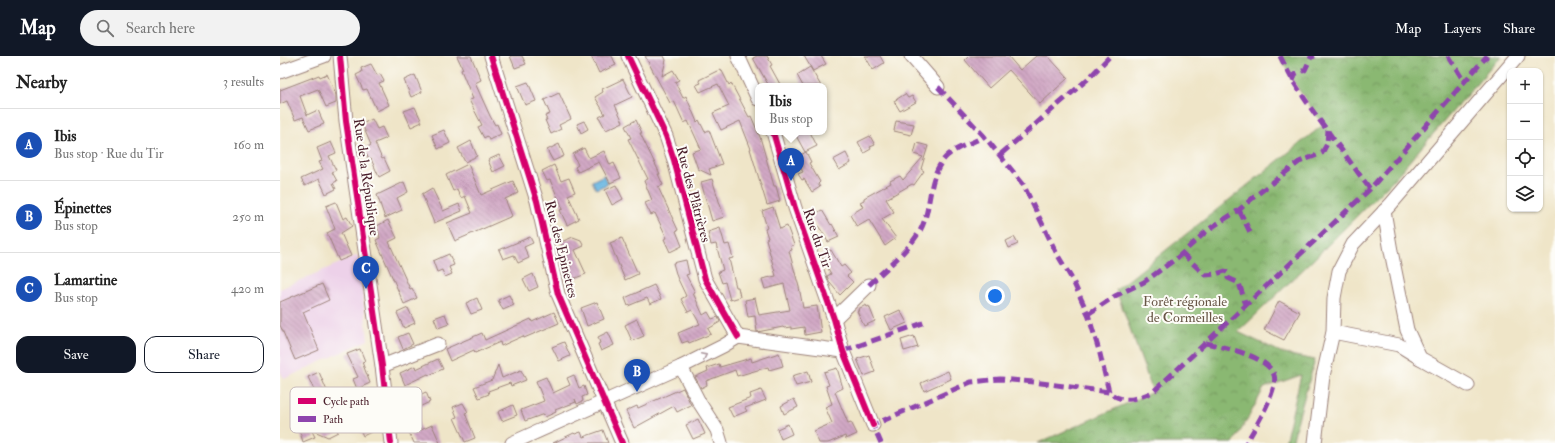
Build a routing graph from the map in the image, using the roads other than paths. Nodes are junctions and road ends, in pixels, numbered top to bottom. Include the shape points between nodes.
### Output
1 (324, 56) edge
2 (340, 56) edge
3 (491, 56) edge
4 (628, 56) edge
5 (738, 56) edge
6 (910, 56) edge
7 (1518, 56) edge
8 (280, 72) edge
9 (938, 87) dead end
10 (755, 93) edge
11 (774, 135) edge
12 (1384, 211) junction
13 (869, 285) dead end
14 (834, 319) junction
15 (1333, 332) junction
16 (738, 337) junction
17 (438, 344) dead end
18 (843, 351) junction
19 (1420, 358) junction
20 (382, 366) junction
21 (681, 367) junction
22 (1468, 385) dead end
23 (384, 387) edge
24 (605, 402) junction
25 (873, 425) dead end
26 (390, 433) edge
27 (391, 443) edge
28 (512, 443) edge
29 (622, 443) edge
30 (721, 443) edge
31 (1315, 443) edge

1 - 8 street
2 - 20 street, Rue de la République via 346,121
3 - 24 street, Rue des Epinettes via 538,201 558,294
4 - 16 street, Rue des Plâtrières via 666,136 705,279
5 - 10 street
6 - 9 street
7 - 12 street
11 - 14 street, Rue du Tir via 795,208
12 - 15 street via 1353,244 1339,270 1334,298
12 - 19 street via 1407,330
13 - 14 street
14 - 18 street, Rue du Tir
15 - 19 street via 1399,345
15 - 31 street via 1323,376
16 - 18 street
21 -> 16 street
17 - 20 street
18 - 25 street
19 - 22 street
20 - 23 street, Rue de la République
21 - 24 street
21 - 30 street via 717,430
24 - 28 street
24 - 29 street, Rue des Epinettes
26 - 27 street, Rue de la République

